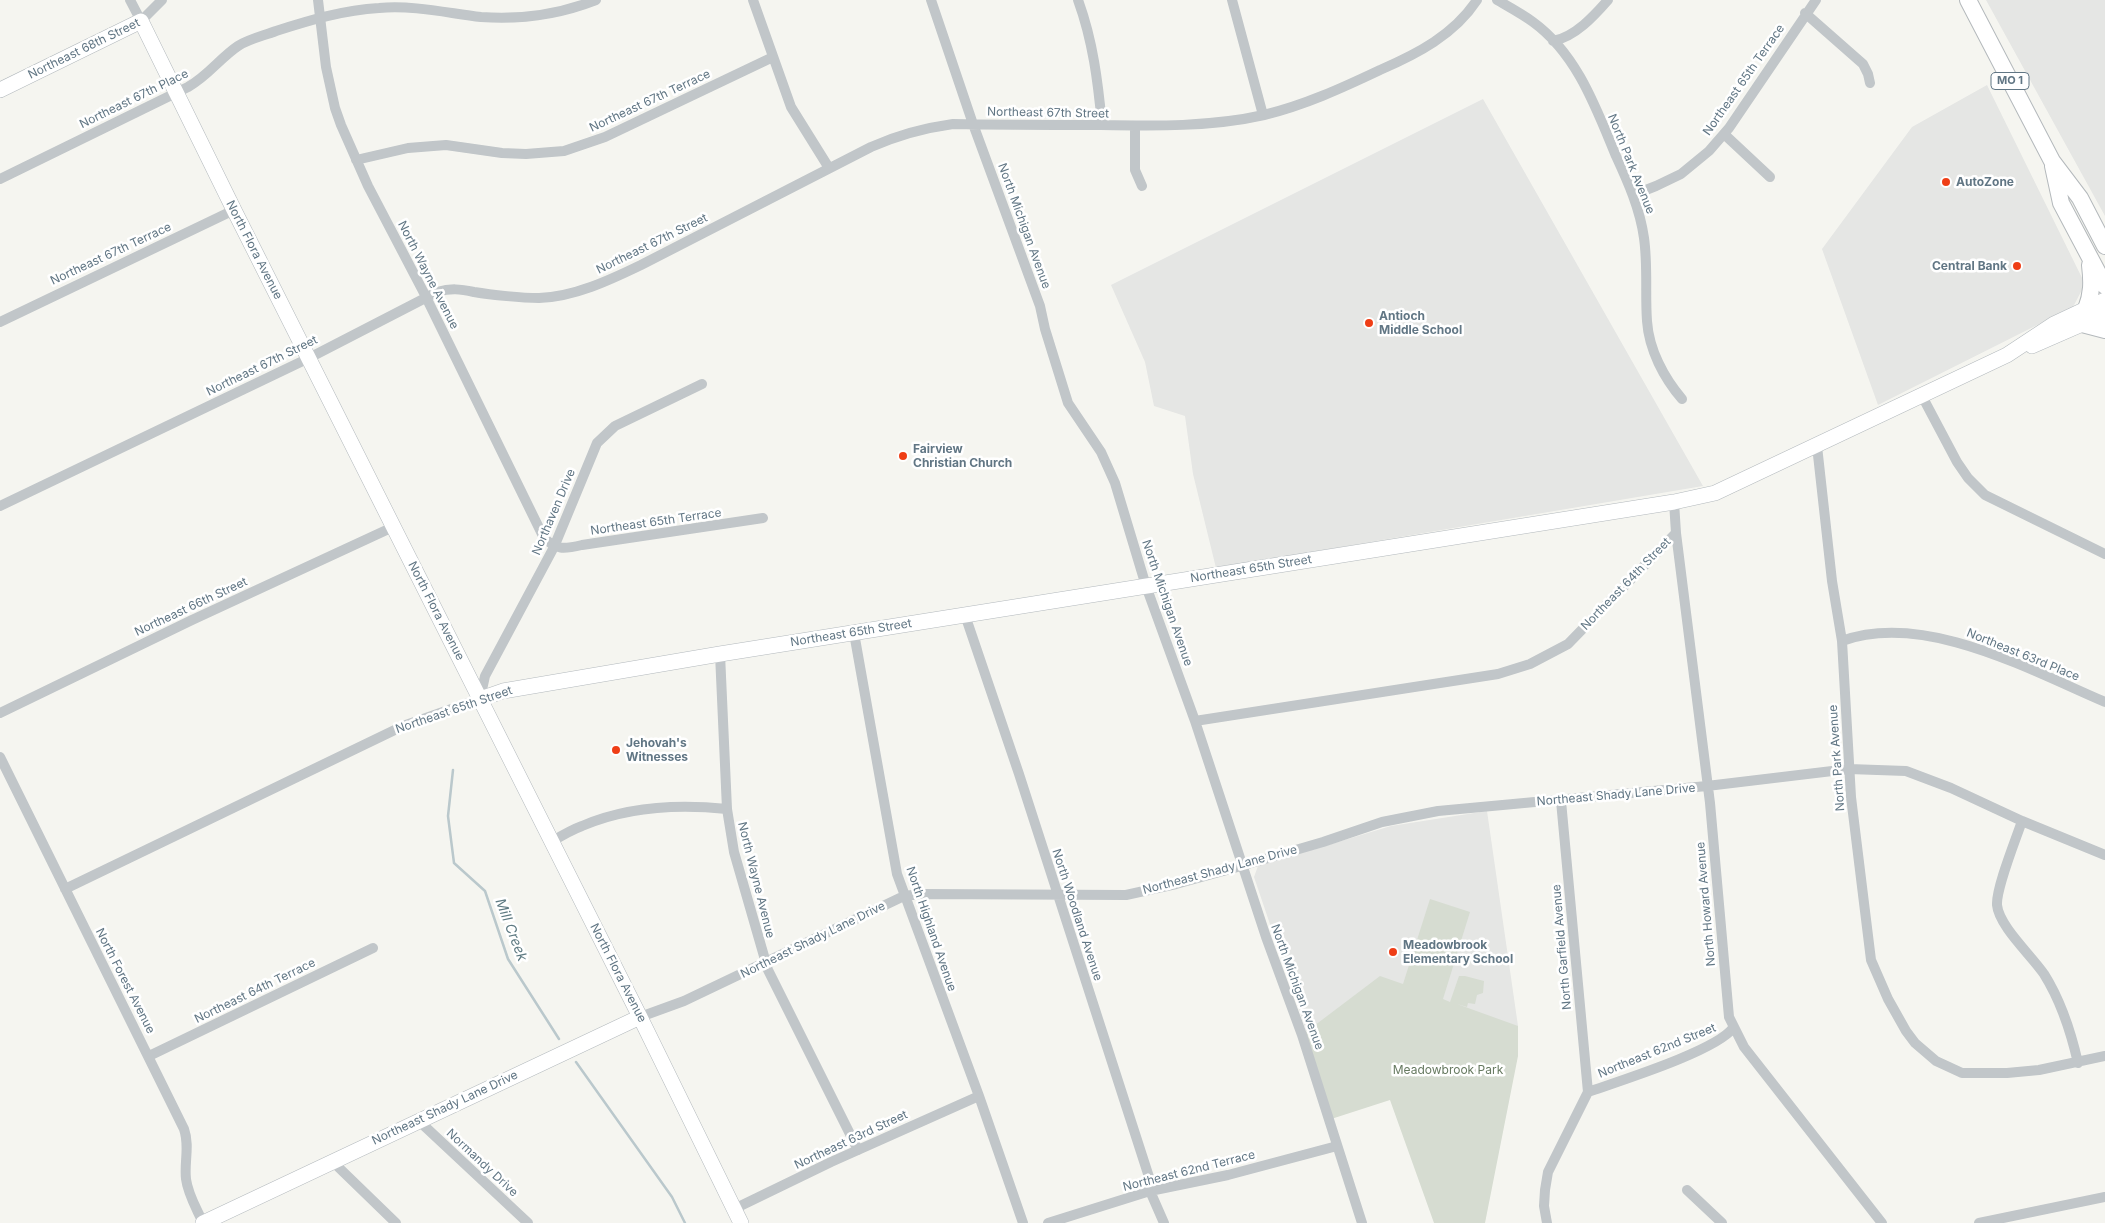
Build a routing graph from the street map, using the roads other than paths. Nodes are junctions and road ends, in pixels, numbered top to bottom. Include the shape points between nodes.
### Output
1 (130, 0) edge
2 (162, 0) edge
3 (318, 0) edge
4 (596, 0) edge
5 (753, 0) edge
6 (931, 0) edge
7 (1078, 0) edge
8 (1232, 0) edge
9 (1477, 0) edge
10 (1497, 0) edge
11 (1608, 0) edge
12 (1816, 0) edge
13 (1968, 0) edge
14 (1805, 13) junction
15 (321, 18) junction
16 (141, 22) junction
17 (1553, 41) junction
18 (772, 57) junction
19 (1870, 83) dead end
20 (0, 90) edge
21 (176, 92) junction
22 (1263, 115) junction
23 (973, 124) junction
24 (1102, 125) junction
25 (1135, 126) junction
26 (1724, 134) junction
27 (356, 160) junction
28 (2052, 161) junction
29 (829, 168) junction
30 (1770, 177) dead end
31 (0, 179) edge
32 (1142, 186) dead end
33 (1633, 195) junction
34 (234, 210) junction
35 (2105, 246) edge
36 (2089, 255) junction
37 (2105, 286) edge
38 (427, 299) junction
39 (2105, 300) edge
40 (2105, 314) edge
41 (2084, 317) junction
42 (0, 322) edge
43 (2105, 330) edge
44 (309, 358) junction
45 (702, 384) dead end
46 (1922, 396) junction
47 (1682, 400) dead end
48 (1817, 446) junction
49 (1674, 502) junction
50 (0, 506) edge
51 (762, 518) dead end
52 (393, 527) junction
53 (1676, 533) junction
54 (554, 547) junction
55 (2105, 554) edge
56 (1146, 586) junction
57 (965, 615) junction
58 (854, 633) junction
59 (1842, 641) junction
60 (720, 654) junction
61 (480, 699) junction
62 (2105, 702) edge
63 (0, 713) edge
64 (1194, 721) junction
65 (0, 757) edge
66 (1849, 769) junction
67 (1707, 786) junction
68 (1561, 801) junction
69 (726, 809) junction
70 (2022, 821) junction
71 (551, 842) junction
72 (2105, 855) edge
73 (1242, 866) junction
74 (65, 889) junction
75 (1058, 895) junction
76 (904, 896) junction
77 (373, 948) dead end
78 (765, 963) junction
79 (640, 1017) junction
80 (1733, 1028) junction
81 (149, 1056) junction
82 (2105, 1056) edge
83 (2078, 1063) junction
84 (1588, 1092) junction
85 (979, 1096) junction
86 (419, 1121) junction
87 (1337, 1146) junction
88 (858, 1150) junction
89 (332, 1161) junction
90 (1687, 1190) dead end
91 (1150, 1191) junction
92 (2105, 1197) edge
93 (734, 1209) junction
94 (203, 1223) edge
95 (396, 1223) edge
96 (528, 1223) edge
97 (741, 1223) edge
98 (1023, 1223) edge
99 (1048, 1223) edge
100 (1164, 1223) edge
101 (1362, 1223) edge
102 (1547, 1223) edge
103 (1722, 1223) edge
104 (1882, 1223) edge
105 (1979, 1223) edge

1 - 16 street, North Flora Avenue
2 - 16 street, Northeast 68th Street
3 - 15 street, North Wayne Avenue
4 - 15 street, Northeast 67th Place via 566,10 522,17 480,16 426,8 380,8
5 - 18 street
6 - 23 street, North Michigan Avenue
7 - 24 street via 1097,70
8 - 22 street
9 - 22 street, Northeast 67th Street via 1440,39 1398,62 1324,96
10 - 17 street, North Park Avenue via 1533,22
11 - 17 street via 1582,25 1562,39
12 - 14 street, Northeast 65th Terrace
13 - 28 main road, MO 1
14 - 19 street via 1863,64
14 - 26 street, Northeast 65th Terrace
15 - 21 street, Northeast 67th Place via 248,41 228,54 198,82
15 - 27 street, North Wayne Avenue via 326,67 335,108
16 - 20 street, Northeast 68th Street
16 - 21 street, North Flora Avenue
17 - 33 street, North Park Avenue via 1570,61 1588,92
18 - 27 street, Northeast 67th Terrace via 605,137 564,150 502,153 446,145 408,148
18 - 29 street via 791,107
21 - 31 street, Northeast 67th Place
21 - 34 street, North Flora Avenue
22 - 25 street, Northeast 67th Street via 1224,122
23 - 24 street, Northeast 67th Street
23 - 29 street, Northeast 67th Street via 953,124 903,134
23 - 56 street, North Michigan Avenue via 1032,284 1068,403 1108,467
24 - 25 street, Northeast 67th Street
25 - 32 street via 1135,170
26 - 30 street
26 - 33 street, Northeast 65th Terrace via 1681,174
27 - 38 street, North Wayne Avenue
28 - 35 main road, MO 1 via 2080,198
28 - 36 main road, MO 1 via 2061,203
29 - 38 street, Northeast 67th Street via 641,265 587,288 540,298 455,288 437,292
33 - 47 street, North Park Avenue via 1644,238 1647,323 1660,366
34 - 42 street, Northeast 67th Terrace
34 - 44 street, North Flora Avenue
36 - 37 main road, MO 1
36 - 41 main road via 2092,286
38 - 44 street, Northeast 67th Street
38 - 54 street, North Wayne Avenue via 543,536
39 - 41 street
40 - 41 street
41 - 43 main road
41 - 46 street via 2054,324 2007,355
44 - 50 street, Northeast 67th Street
44 - 52 street, North Flora Avenue
45 - 54 street, Northaven Drive via 615,426 601,438 591,454
46 - 48 street
46 - 55 street via 1957,462 1985,495
48 - 49 street via 1715,493
48 - 59 street, North Park Avenue
49 - 53 street, Northeast 64th Street
49 - 56 street, Northeast 65th Street
51 - 54 street, Northeast 65th Terrace via 564,549
52 - 61 street, North Flora Avenue
52 - 63 street, Northeast 66th Street
53 - 64 street, Northeast 64th Street via 1568,644 1530,664 1498,674
53 - 67 street, North Howard Avenue
54 - 61 street, Northaven Drive via 485,676
56 - 57 street, Northeast 65th Street
56 - 64 street, North Michigan Avenue
57 - 58 street, Northeast 65th Street
57 - 75 street, North Woodland Avenue
58 - 60 street, Northeast 65th Street
58 - 76 street, North Highland Avenue via 897,874
59 - 62 street, Northeast 63rd Place via 1869,633 1889,632 1956,642 2009,660
59 - 66 street, North Park Avenue
60 - 61 street, Northeast 65th Street via 503,691
60 - 69 street, North Wayne Avenue
61 - 71 street, North Flora Avenue
61 - 74 street, Northeast 65th Street via 403,726
64 - 73 street, North Michigan Avenue
65 - 74 street, North Forest Avenue
66 - 67 street, Northeast Shady Lane Drive
66 - 70 street, Northeast Shady Lane Drive via 1906,771
66 - 83 street, North Park Avenue via 1871,960 1906,1031 1926,1054 1962,1073 2039,1070
67 - 68 street, Northeast Shady Lane Drive
67 - 80 street, North Howard Avenue via 1729,1017
68 - 73 street, Northeast Shady Lane Drive via 1438,811 1382,822
68 - 84 street, North Garfield Avenue
69 - 71 street via 685,806 632,812 582,826
69 - 78 street, North Wayne Avenue via 734,852
70 - 72 street, Northeast Shady Lane Drive
70 - 83 street via 1998,894 1998,912 2052,989
71 - 79 street, North Flora Avenue
73 - 75 street, Northeast Shady Lane Drive via 1126,895
73 - 87 street, North Michigan Avenue via 1302,1035
74 - 81 street, North Forest Avenue
75 - 76 street, Northeast Shady Lane Drive
75 - 91 street, North Woodland Avenue via 1150,1180
76 - 78 street, Northeast Shady Lane Drive
76 - 85 street, North Highland Avenue
77 - 81 street, Northeast 64th Terrace
78 - 79 street, Northeast Shady Lane Drive via 684,1001
78 - 88 street, North Wayne Avenue
79 - 86 street, Northeast Shady Lane Drive
79 - 93 street, North Flora Avenue
80 - 84 street, Northeast 62nd Street via 1727,1036 1700,1050
80 - 104 street, North Howard Avenue via 1744,1047
81 - 94 street, North Forest Avenue via 184,1128 188,1147 187,1186
82 - 83 street, North Park Avenue
84 - 102 street via 1548,1172 1544,1206
85 - 88 street, Northeast 63rd Street
85 - 98 street, North Highland Avenue
86 - 89 street, Northeast Shady Lane Drive
86 - 96 street, Normandy Drive
87 - 91 street, Northeast 62nd Terrace via 1228,1175
87 - 101 street, North Michigan Avenue
88 - 93 street, Northeast 63rd Street
89 - 94 street, Northeast Shady Lane Drive
89 - 95 street
90 - 103 street
91 - 99 street, Northeast 62nd Terrace
91 - 100 street, North Woodland Avenue
92 - 105 street
93 - 97 street, North Flora Avenue

